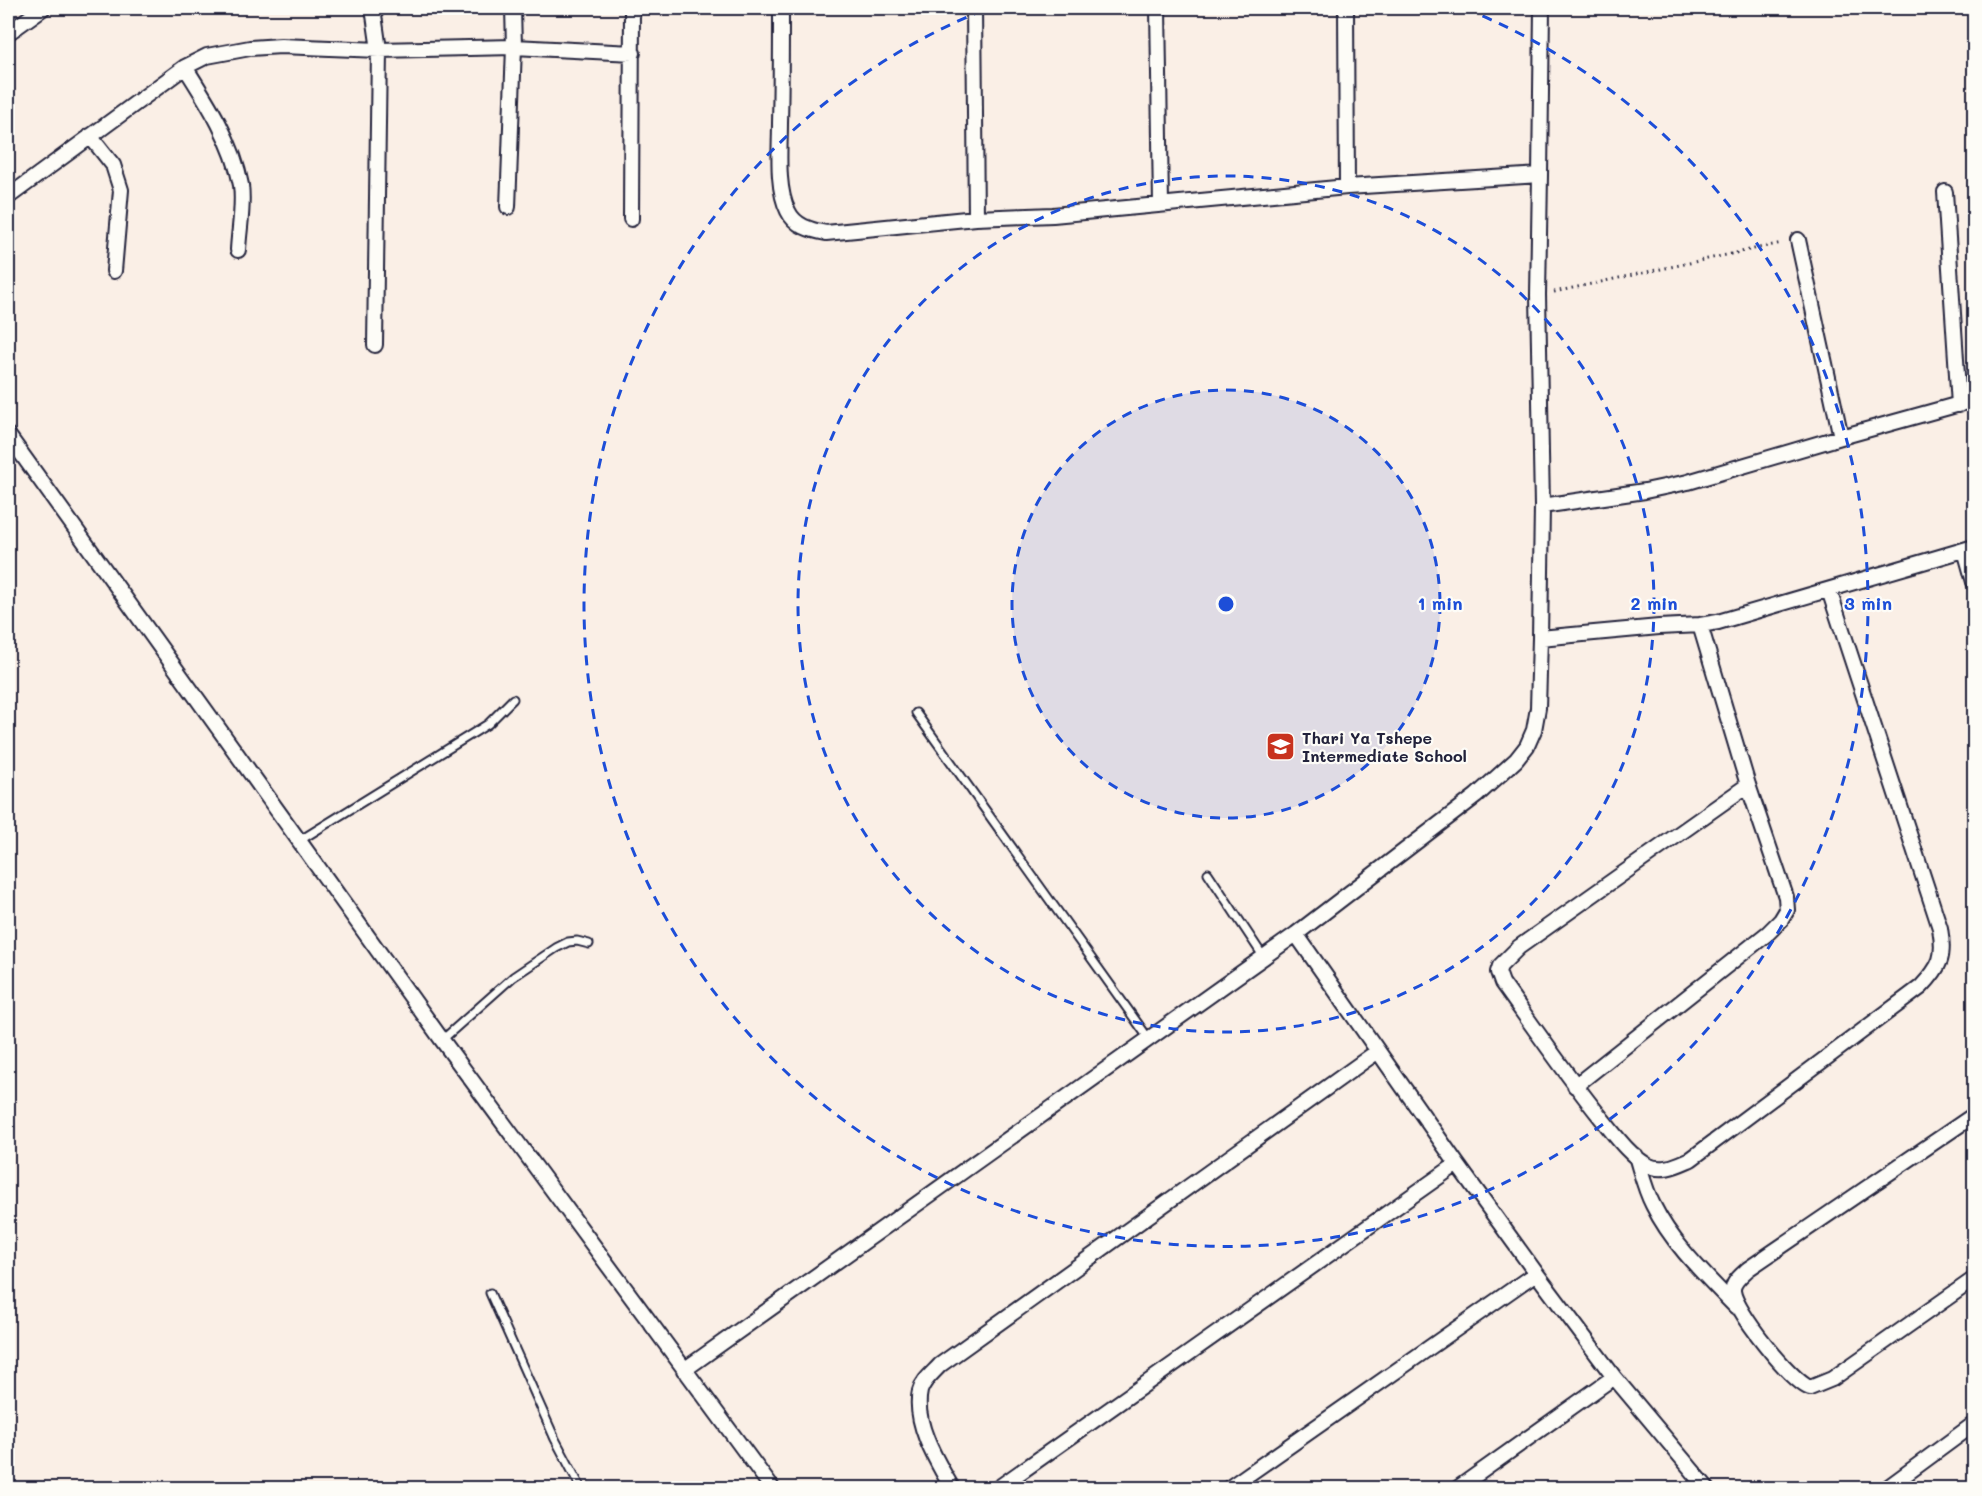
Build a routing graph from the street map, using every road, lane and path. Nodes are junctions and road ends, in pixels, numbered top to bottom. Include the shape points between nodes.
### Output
1 (373, 8) edge
2 (513, 8) edge
3 (632, 8) edge
4 (781, 8) edge
5 (974, 8) edge
6 (1158, 8) edge
7 (1346, 8) edge
8 (1542, 8) edge
9 (38, 9) edge
10 (8, 33) edge
11 (514, 47) junction
12 (379, 50) junction
13 (633, 53) junction
14 (185, 67) junction
15 (90, 136) junction
16 (1540, 175) junction
17 (1347, 187) junction
18 (1945, 192) dead end
19 (8, 196) edge
20 (1161, 204) junction
21 (508, 207) dead end
22 (631, 219) dead end
23 (976, 219) junction
24 (1798, 240) joint
25 (238, 250) dead end
26 (114, 271) dead end
27 (1538, 295) junction
28 (375, 345) dead end
29 (1974, 400) edge
30 (1959, 405) junction
31 (8, 435) edge
32 (1841, 437) junction
33 (1542, 506) junction
34 (1970, 549) edge
35 (1974, 582) edge
36 (1829, 590) junction
37 (1700, 625) junction
38 (1540, 638) junction
39 (513, 699) dead end
40 (916, 713) dead end
41 (1748, 785) junction
42 (299, 841) junction
43 (1208, 873) dead end
44 (1296, 934) junction
45 (589, 944) dead end
46 (1263, 956) junction
47 (1149, 1039) junction
48 (442, 1040) junction
49 (1378, 1051) junction
50 (1575, 1086) junction
51 (1974, 1115) edge
52 (1636, 1156) junction
53 (1457, 1164) junction
54 (1536, 1273) junction
55 (1974, 1279) edge
56 (490, 1293) dead end
57 (1744, 1315) junction
58 (684, 1370) junction
59 (1614, 1377) junction
60 (1974, 1424) edge
61 (1701, 1486) edge
62 (767, 1487) edge
63 (581, 1488) edge
64 (952, 1488) edge
65 (998, 1488) edge
66 (1229, 1488) edge
67 (1458, 1488) edge
68 (1887, 1488) edge

1 - 12 street
2 - 11 street
3 - 13 street
4 - 23 street via 781,169 783,200 792,218 811,231 826,233
5 - 23 street
6 - 20 street
7 - 17 street
8 - 16 street
9 - 10 street
11 - 12 street
11 - 13 street
11 - 21 street
12 - 14 street via 250,48 207,56
12 - 28 street
13 - 22 street
14 - 15 street
14 - 25 street via 218,121 236,168 241,194
15 - 19 street
15 - 26 street via 113,165 121,190
16 - 17 street
16 - 27 street
17 - 20 street
18 - 30 street
20 - 23 street
24 - 27 path
24 - 32 street
27 - 33 street
29 - 30 street
30 - 32 street
31 - 42 street
32 - 33 street via 1688,482
33 - 38 street
34 - 35 street
34 - 36 street
36 - 37 street
36 - 52 street via 1940,928 1941,962 1921,987 1691,1159 1661,1168 1649,1166
37 - 38 street
37 - 41 street
38 - 44 street via 1534,730 1516,760 1476,796
39 - 42 lane via 488,724
40 - 47 lane
41 - 50 street via 1787,910 1781,920
41 - 50 street via 1519,947 1500,966 1502,983
42 - 48 street
43 - 46 lane
44 - 46 street
44 - 49 street
45 - 48 lane via 568,942 555,948 513,976
46 - 47 street
47 - 58 street
48 - 58 street
49 - 53 street
49 - 64 street via 927,1378 920,1390 923,1427
50 - 52 street
51 - 57 street via 1748,1269 1733,1292
52 - 57 street via 1651,1203 1661,1220 1693,1262
53 - 54 street
53 - 65 street
54 - 59 street
54 - 66 street
55 - 57 street via 1832,1379 1810,1388 1791,1375
56 - 63 lane
58 - 62 street
59 - 61 street
59 - 67 street
60 - 68 street

